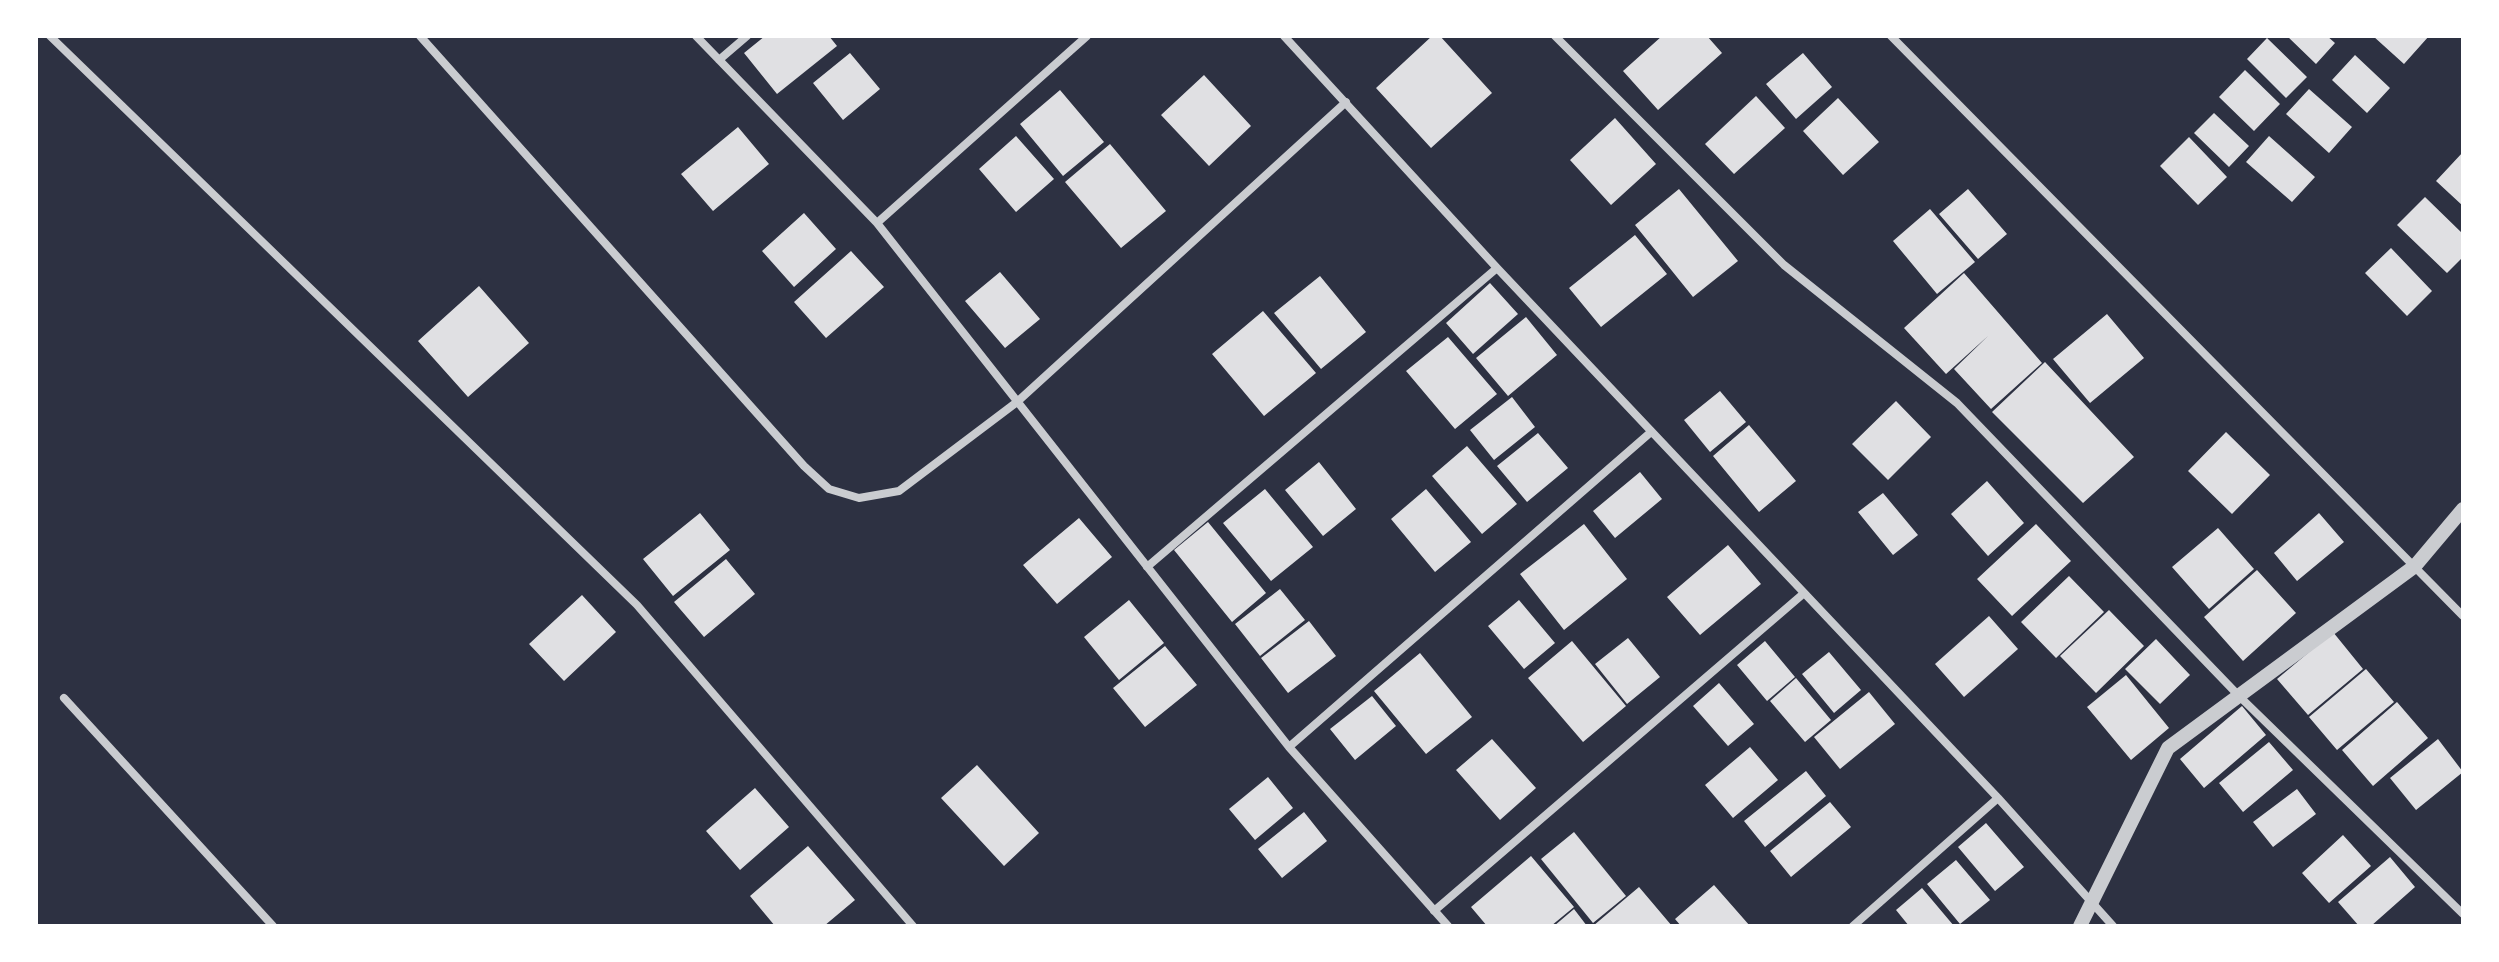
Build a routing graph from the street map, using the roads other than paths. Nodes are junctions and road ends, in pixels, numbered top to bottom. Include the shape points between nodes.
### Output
1 (50, 36) edge
2 (420, 36) edge
3 (696, 36) edge
4 (747, 36) edge
5 (1087, 36) edge
6 (1284, 36) edge
7 (1891, 36) edge
8 (1562, 38) edge
9 (719, 60) junction
10 (1346, 102) junction
11 (877, 223) junction
12 (1497, 268) junction
13 (1017, 402) junction
14 (1651, 432) junction
15 (2463, 509) edge
16 (2415, 566) junction
17 (1147, 567) junction
18 (1803, 594) junction
19 (2463, 616) edge
20 (2239, 696) junction
21 (64, 698) dead end
22 (1289, 747) junction
23 (1998, 798) junction
24 (2092, 902) junction
25 (1434, 911) junction
26 (2463, 914) edge
27 (273, 926) edge
28 (913, 926) edge
29 (1448, 926) edge
30 (1853, 926) edge
31 (2080, 926) edge
32 (2113, 926) edge

1 - 28 street via 637,605
2 - 13 street via 829,489 859,498 899,491
3 - 9 street
4 - 9 street
5 - 11 street
6 - 10 street
7 - 16 street
8 - 20 street via 1784,265 1957,403
9 - 11 street
10 - 12 street
10 - 13 street
11 - 13 street
12 - 14 street
12 - 17 street
13 - 17 street
14 - 18 street
14 - 22 street
15 - 16 street
16 - 19 street
16 - 20 street
17 - 22 street
18 - 23 street
18 - 25 street
20 - 24 street via 2168,748
20 - 26 street
21 - 27 street
22 - 25 street
23 - 24 street
23 - 30 street
24 - 31 street
24 - 32 street
25 - 29 street

